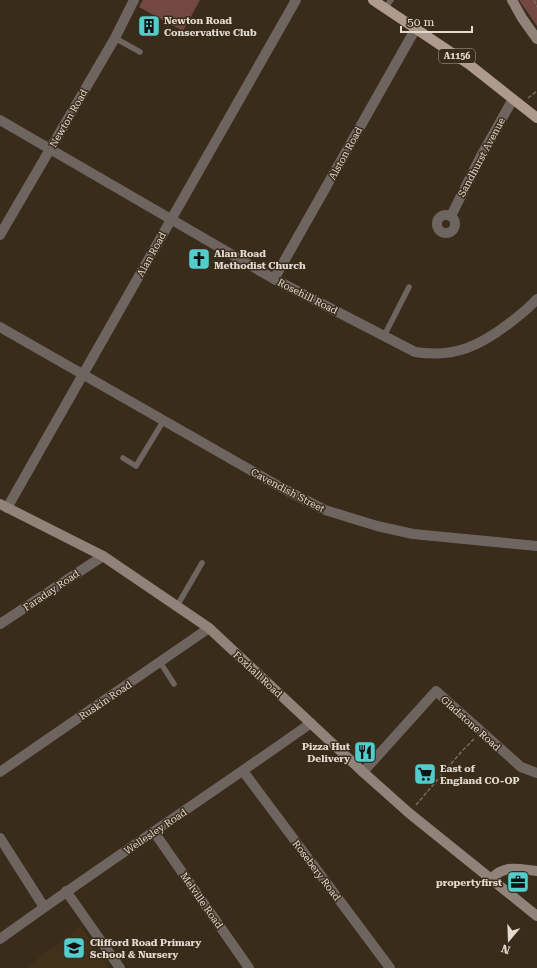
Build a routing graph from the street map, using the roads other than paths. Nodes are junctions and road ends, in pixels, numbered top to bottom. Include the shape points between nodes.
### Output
1 (134, 0) edge
2 (296, 0) edge
3 (373, 0) edge
4 (512, 0) edge
5 (388, 4) edge
6 (416, 28) junction
7 (115, 38) junction
8 (537, 39) edge
9 (140, 52) dead end
10 (513, 99) junction
11 (537, 118) edge
12 (0, 120) edge
13 (51, 148) junction
14 (451, 216) dead end
15 (171, 219) junction
16 (0, 235) edge
17 (274, 279) junction
18 (409, 287) dead end
19 (537, 300) edge
20 (0, 327) edge
21 (384, 336) junction
22 (84, 375) junction
23 (164, 420) junction
24 (124, 458) dead end
25 (4, 506) edge
26 (537, 546) edge
27 (103, 556) junction
28 (202, 563) dead end
29 (177, 606) junction
30 (0, 624) edge
31 (209, 628) junction
32 (160, 662) junction
33 (174, 684) dead end
34 (311, 723) junction
35 (243, 771) junction
36 (0, 772) edge
37 (363, 772) junction
38 (537, 773) edge
39 (154, 832) junction
40 (0, 838) edge
41 (537, 871) edge
42 (490, 879) junction
43 (66, 891) junction
44 (44, 907) junction
45 (537, 916) edge
46 (0, 939) edge
47 (120, 968) edge
48 (249, 968) edge
49 (390, 968) edge

1 - 7 street, Newton Road
2 - 15 street, Alan Road
3 - 5 main road, A1156
4 - 8 main road
5 - 6 main road, A1156
6 - 10 main road, A1156 via 470,65
6 - 17 street, Alston Road
7 - 9 lane
7 - 13 street, Newton Road
10 - 11 main road, A1156
10 - 14 street, Sandhurst Avenue
12 - 13 street, Rosehill Road
13 - 15 street, Rosehill Road
13 - 16 street, Newton Road
15 - 17 street, Rosehill Road
15 - 22 street, Alan Road
17 - 21 street, Rosehill Road
18 - 21 lane
19 - 21 street, Rosehill Road via 492,336 453,352 415,352
20 - 22 street, Cavendish Street
22 - 23 street, Cavendish Street
22 - 25 street, Alan Road
23 - 24 lane via 136,466
23 - 26 street, Cavendish Street via 325,510 413,534
25 - 27 main road, Foxhall Road
27 - 29 main road, Foxhall Road
27 - 30 street, Faraday Road
28 - 29 lane
29 - 31 main road, Foxhall Road
31 - 32 street, Ruskin Road
31 - 34 main road, Foxhall Road
32 - 33 lane
32 - 36 street, Ruskin Road
34 - 35 street, Wellesley Road
34 - 37 main road, Foxhall Road
35 - 39 street, Wellesley Road
35 - 49 street, Rosebery Road
37 - 38 street, Gladstone Road via 436,691 521,767
37 - 42 main road, Foxhall Road
39 - 43 street, Wellesley Road
39 - 48 street, Melville Road
40 - 44 street
41 - 42 main road via 507,868
42 - 45 main road, Foxhall Road
43 - 44 street, Wellesley Road
43 - 47 street
44 - 46 street, Wellesley Road

